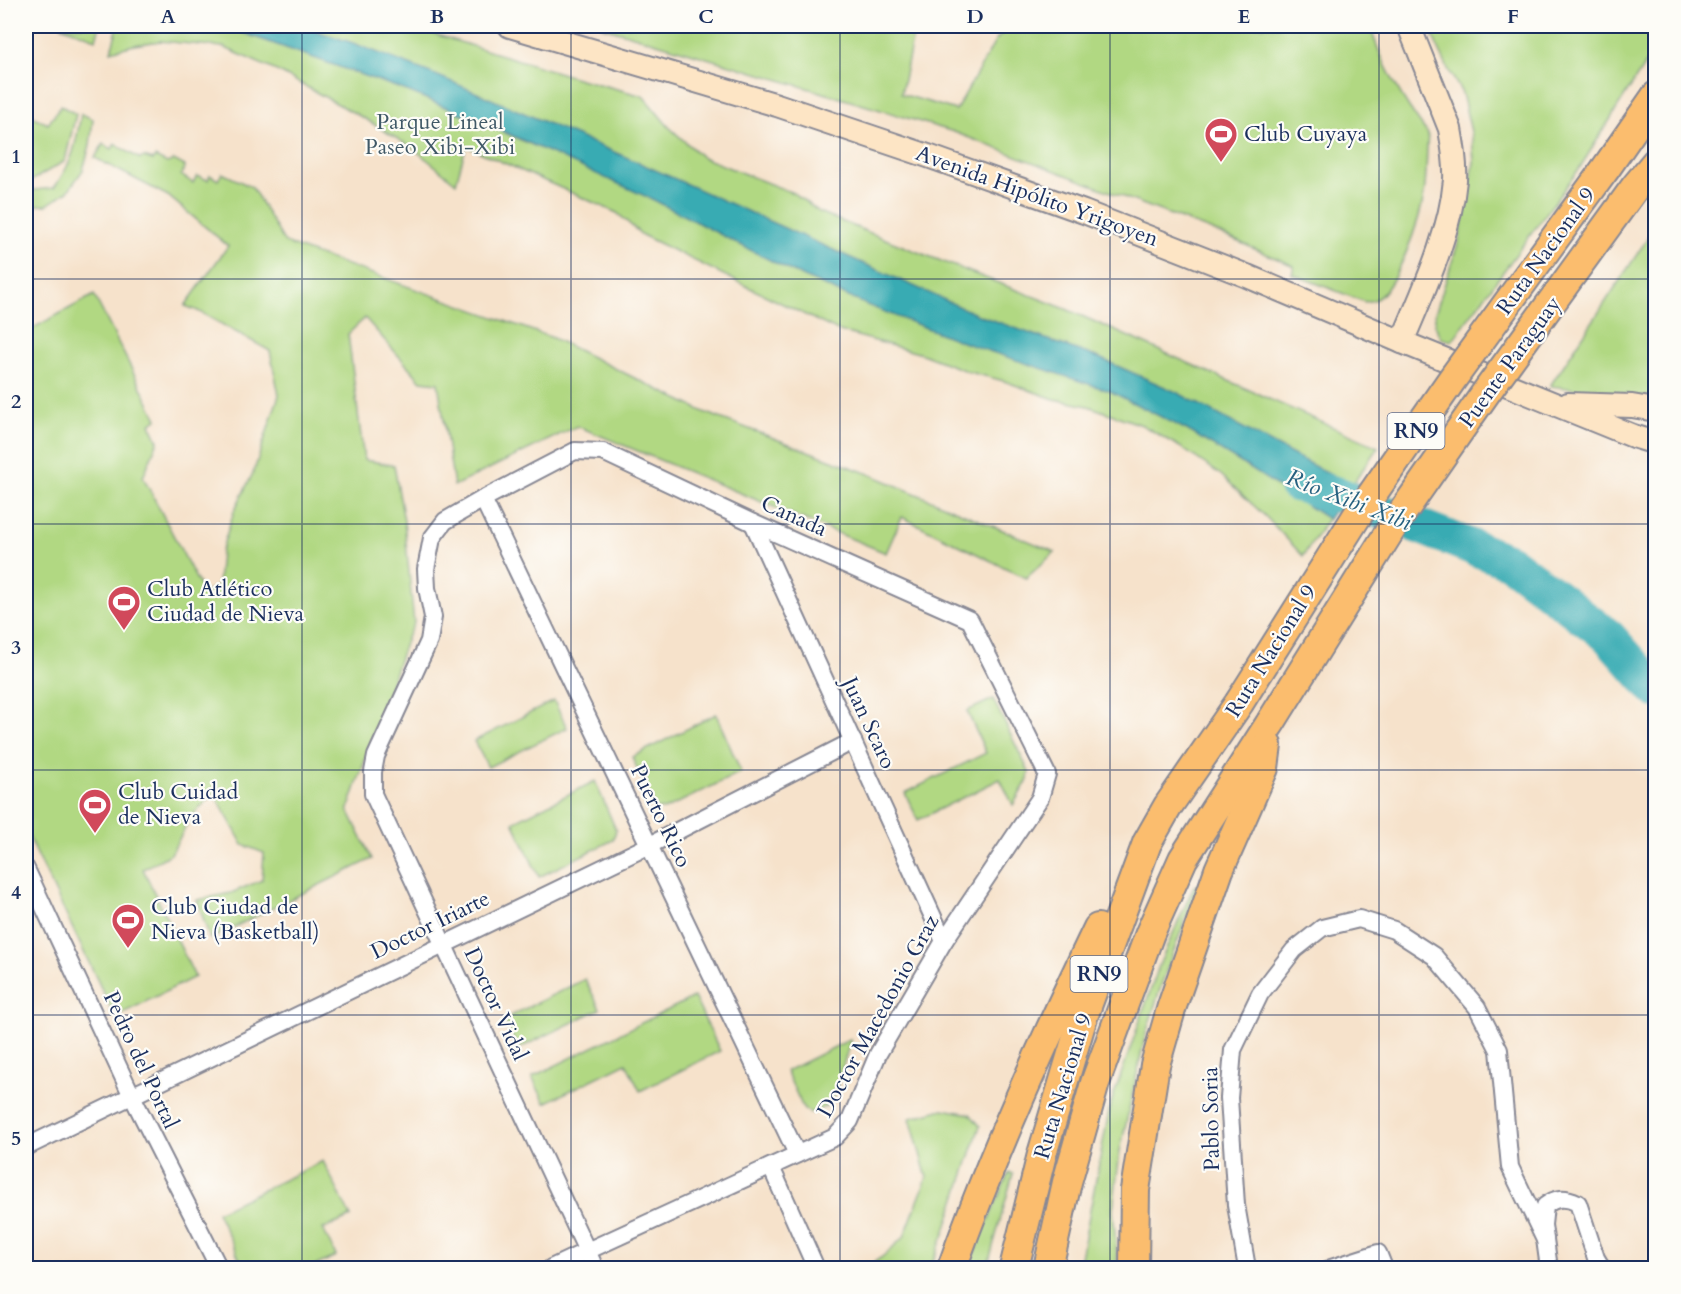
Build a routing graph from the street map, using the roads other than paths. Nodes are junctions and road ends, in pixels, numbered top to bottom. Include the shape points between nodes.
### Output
1 (510, 26) edge
2 (1409, 26) edge
3 (1656, 76) edge
4 (1656, 96) edge
5 (1635, 125) junction
6 (1649, 171) edge
7 (1402, 342) junction
8 (1552, 403) junction
9 (1656, 410) edge
10 (1656, 443) edge
11 (483, 499) junction
12 (445, 521) joint
13 (753, 523) junction
14 (1271, 722) junction
15 (853, 741) junction
16 (1047, 774) joint
17 (1147, 843) junction
18 (650, 845) junction
19 (26, 869) edge
20 (944, 941) junction
21 (443, 943) junction
22 (132, 1095) junction
23 (26, 1147) edge
24 (797, 1154) junction
25 (771, 1167) junction
26 (1545, 1240) junction
27 (587, 1251) junction
28 (1381, 1261) edge
29 (219, 1269) edge
30 (551, 1269) edge
31 (595, 1269) edge
32 (816, 1269) edge
33 (952, 1269) edge
34 (1014, 1269) edge
35 (1048, 1269) edge
36 (1134, 1269) edge
37 (1247, 1269) edge
38 (1331, 1269) edge
39 (1549, 1269) edge
40 (1602, 1269) edge

1 - 7 main road, Avenida Hipólito Yrigoyen via 777,105 928,156 1177,248
2 - 7 main road via 1450,129 1455,178 1432,267
3 - 5 highway
4 - 5 highway, Ruta Nacional 9 / RN9
5 - 17 highway, Ruta Nacional 9 / RN9, bridge via 1357,516
6 - 14 highway, Puente Paraguay / RN9, bridge via 1393,526
7 - 8 main road, Avenida Hipólito Yrigoyen
8 - 9 main road
8 - 10 main road, Avenida Hipólito Yrigoyen
11 - 12 street, Canada
11 - 13 street, Canada via 575,451 603,452
11 - 18 street, Puerto Rico
12 - 21 street, Doctor Vidal via 432,538 426,569 433,617 429,641 376,756 373,772 374,794
13 - 15 street, Juan Scaro
13 - 16 street, Canada via 970,620
14 - 35 highway, Ruta Nacional 9 / RN9 via 1183,859 1150,933 1095,1083
14 - 36 highway via 1264,768 1219,870 1155,1065 1135,1190
15 - 18 street, Doctor Iriarte
15 - 20 street, Juan Scaro
16 - 20 street, Doctor Macedonio Graz via 1040,798
17 - 33 highway via 1099,926 1059,1010
17 - 34 highway, Ruta Nacional 9 / RN9 via 1083,1017 1045,1144
18 - 21 street, Doctor Iriarte
18 - 24 street, Puerto Rico
19 - 22 street, Pedro del Portal
20 - 24 street, Doctor Macedonio Graz via 878,1054 850,1121 835,1137
21 - 22 street, Doctor Iriarte
21 - 27 street, Doctor Vidal
22 - 23 street, Doctor Iriarte
22 - 29 street, Pedro del Portal
24 - 25 street, Doctor Macedonio Graz
25 - 27 street, Doctor Macedonio Graz
25 - 32 street
26 - 37 street, Pablo Soria via 1510,1167 1499,1050 1478,1007 1434,956 1394,930 1359,919 1322,928 1294,950 1260,994 1233,1050 1229,1098 1236,1205
26 - 39 street
26 - 40 street via 1545,1206 1562,1198 1578,1203
27 - 30 street, Doctor Macedonio Graz
27 - 31 street, Doctor Vidal
28 - 38 street

